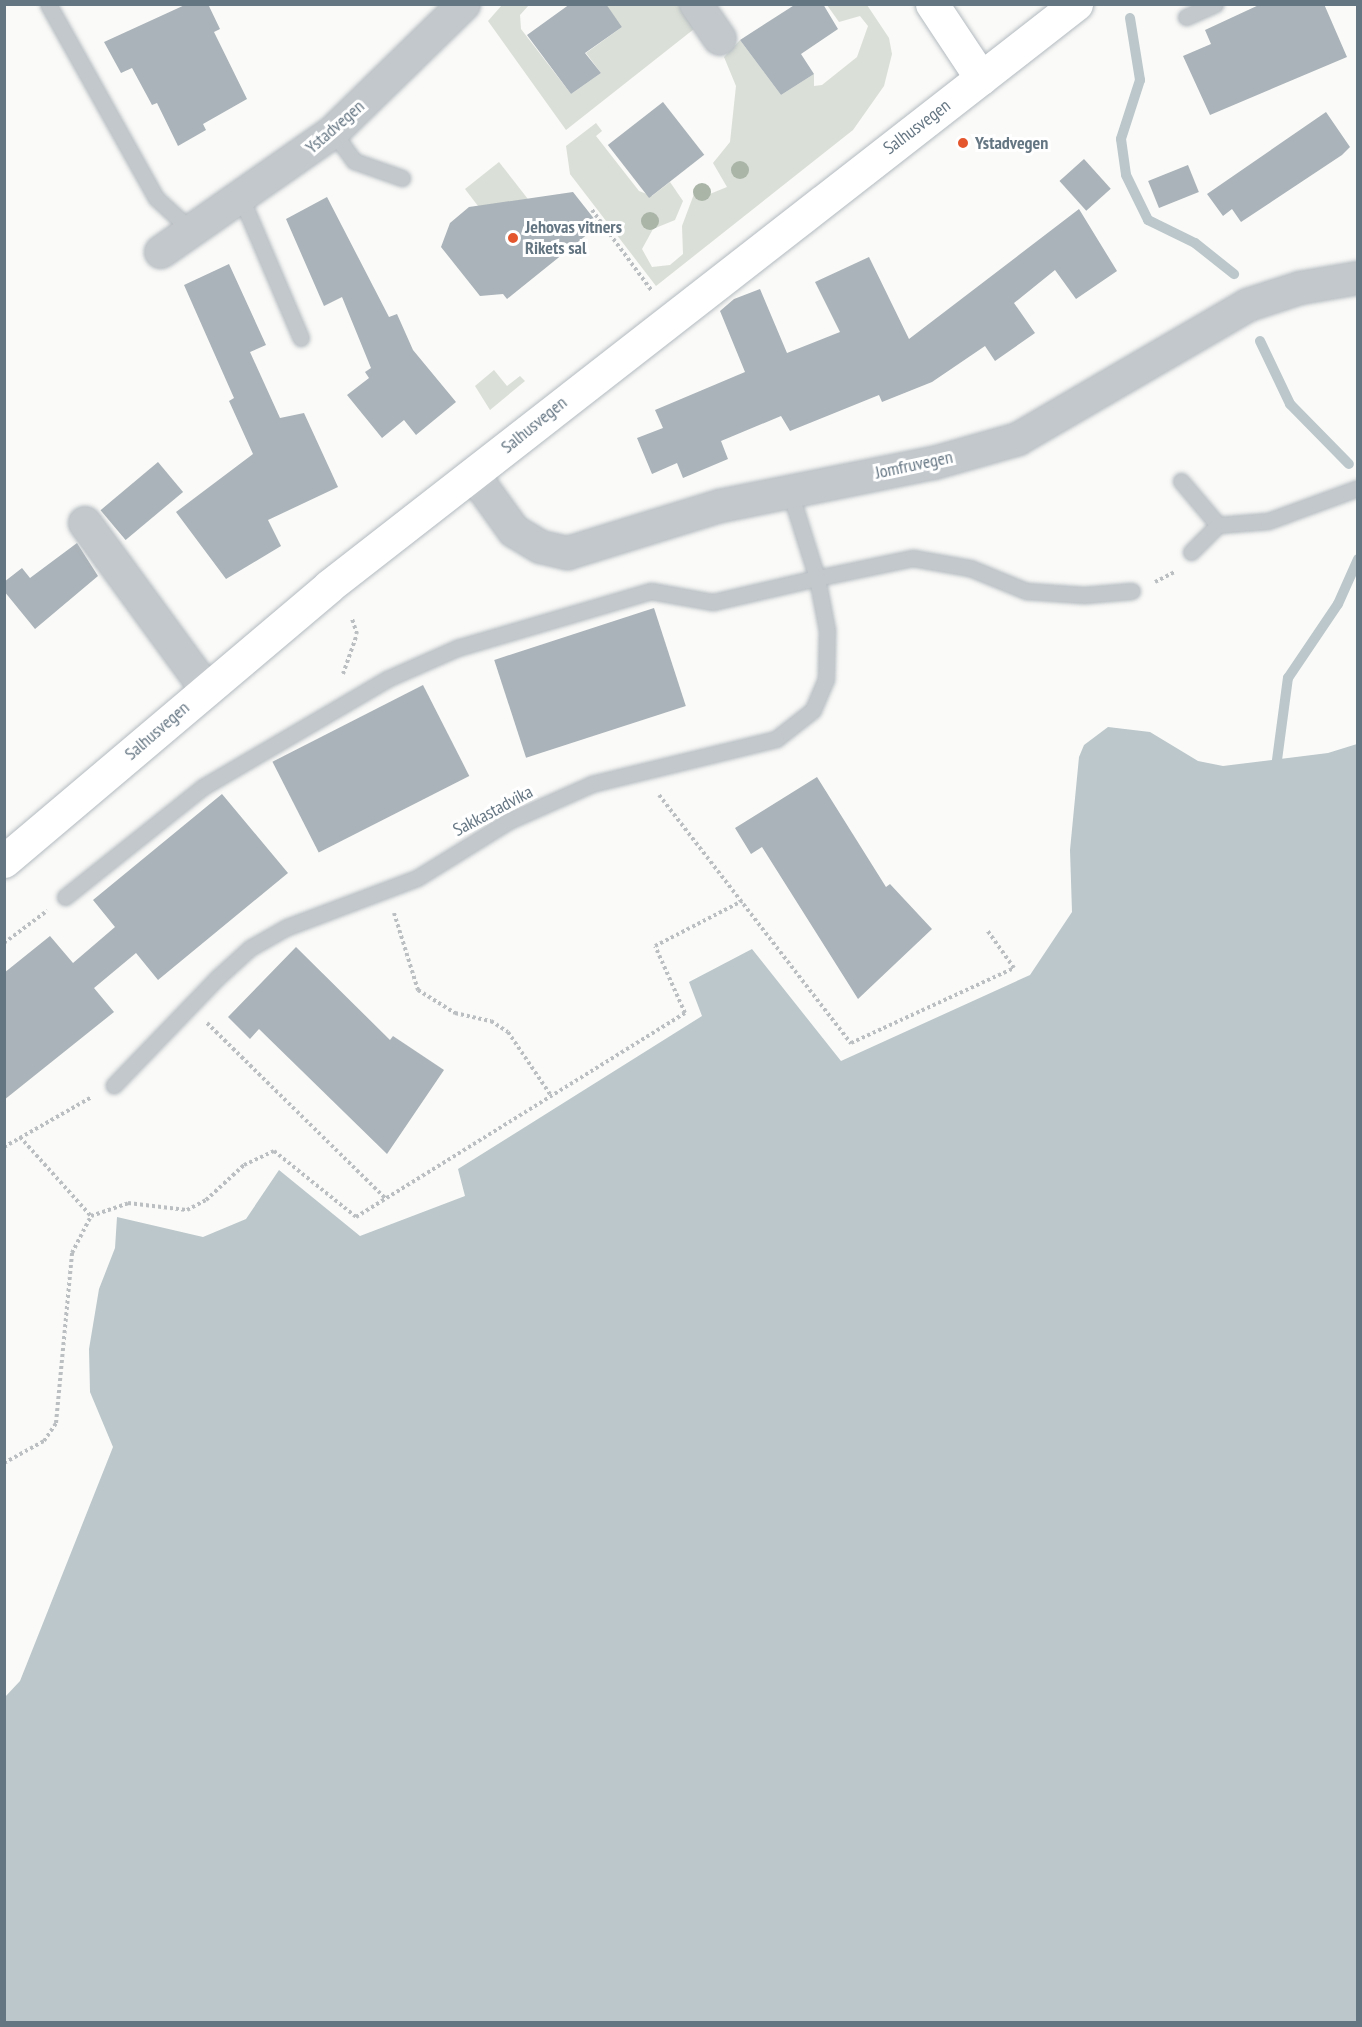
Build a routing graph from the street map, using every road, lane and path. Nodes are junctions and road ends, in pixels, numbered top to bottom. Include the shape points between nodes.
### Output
1 (48, 4) edge
2 (464, 4) edge
3 (696, 4) edge
4 (932, 4) edge
5 (1076, 4) edge
6 (1215, 4) edge
7 (1186, 17) dead end
8 (720, 39) dead end
9 (981, 78) junction
10 (333, 132) junction
11 (402, 178) dead end
12 (242, 200) junction
13 (592, 210) dead end
14 (191, 230) junction
15 (161, 252) dead end
16 (1358, 278) edge
17 (658, 299) dead end
18 (302, 338) dead end
19 (473, 474) junction
20 (1181, 481) dead end
21 (1358, 488) edge
22 (789, 489) junction
23 (85, 523) dead end
24 (1218, 525) junction
25 (1191, 552) joint
26 (817, 578) junction
27 (1132, 591) joint
28 (352, 619) dead end
29 (351, 650) dead end
30 (206, 689) junction
31 (642, 773) junction
32 (4, 861) edge
33 (389, 888) junction
34 (65, 897) joint
35 (742, 901) junction
36 (987, 930) dead end
37 (4, 944) edge
38 (190, 1006) junction
39 (114, 1084) joint
40 (552, 1097) junction
41 (20, 1137) junction
42 (4, 1147) edge
43 (387, 1200) junction
44 (91, 1216) junction
45 (4, 1464) edge

1 - 14 lane via 156,198
2 - 10 street, Ystadvegen
3 - 8 street
4 - 9 main road
5 - 9 main road, Salhusvegen
6 - 7 lane
9 - 19 main road, Salhusvegen
10 - 11 lane via 354,161
10 - 12 street, Ystadvegen
12 - 14 street, Ystadvegen
12 - 18 lane
13 - 17 path
14 - 15 street, Ystadvegen
16 - 22 street, Jomfruvegen via 1300,288 1248,305 1018,439 934,463
19 - 22 street, Jomfruvegen via 514,531 541,547 568,553
19 - 30 main road, Salhusvegen
20 - 24 lane
21 - 24 lane via 1268,521
22 - 26 lane, Sakkastadvika
23 - 30 street
24 - 25 lane
25 - 27 path via 1173,575
26 - 27 lane via 913,558 970,568 1026,591 1084,595
26 - 31 lane, Sakkastadvika via 827,630 826,669 813,710 776,739
26 - 34 lane via 713,602 651,591 457,648 387,679 203,786
28 - 29 path via 357,634
30 - 32 main road, Salhusvegen
31 - 33 lane, Sakkastadvika via 592,784 509,821
31 - 35 path
33 - 38 lane, Sakkastadvika via 287,927 250,948
33 - 40 path via 401,947 418,990 455,1013 491,1021 508,1032
34 - 37 path
35 - 36 path via 851,1043 1014,968
35 - 40 path via 655,946 685,1013
38 - 39 lane, Sakkastadvika
38 - 43 path
39 - 41 path
40 - 43 path
41 - 42 path
41 - 44 path
43 - 44 path via 356,1217 274,1151 244,1165 206,1200 187,1210 128,1203
44 - 45 path via 72,1253 56,1423 44,1441

